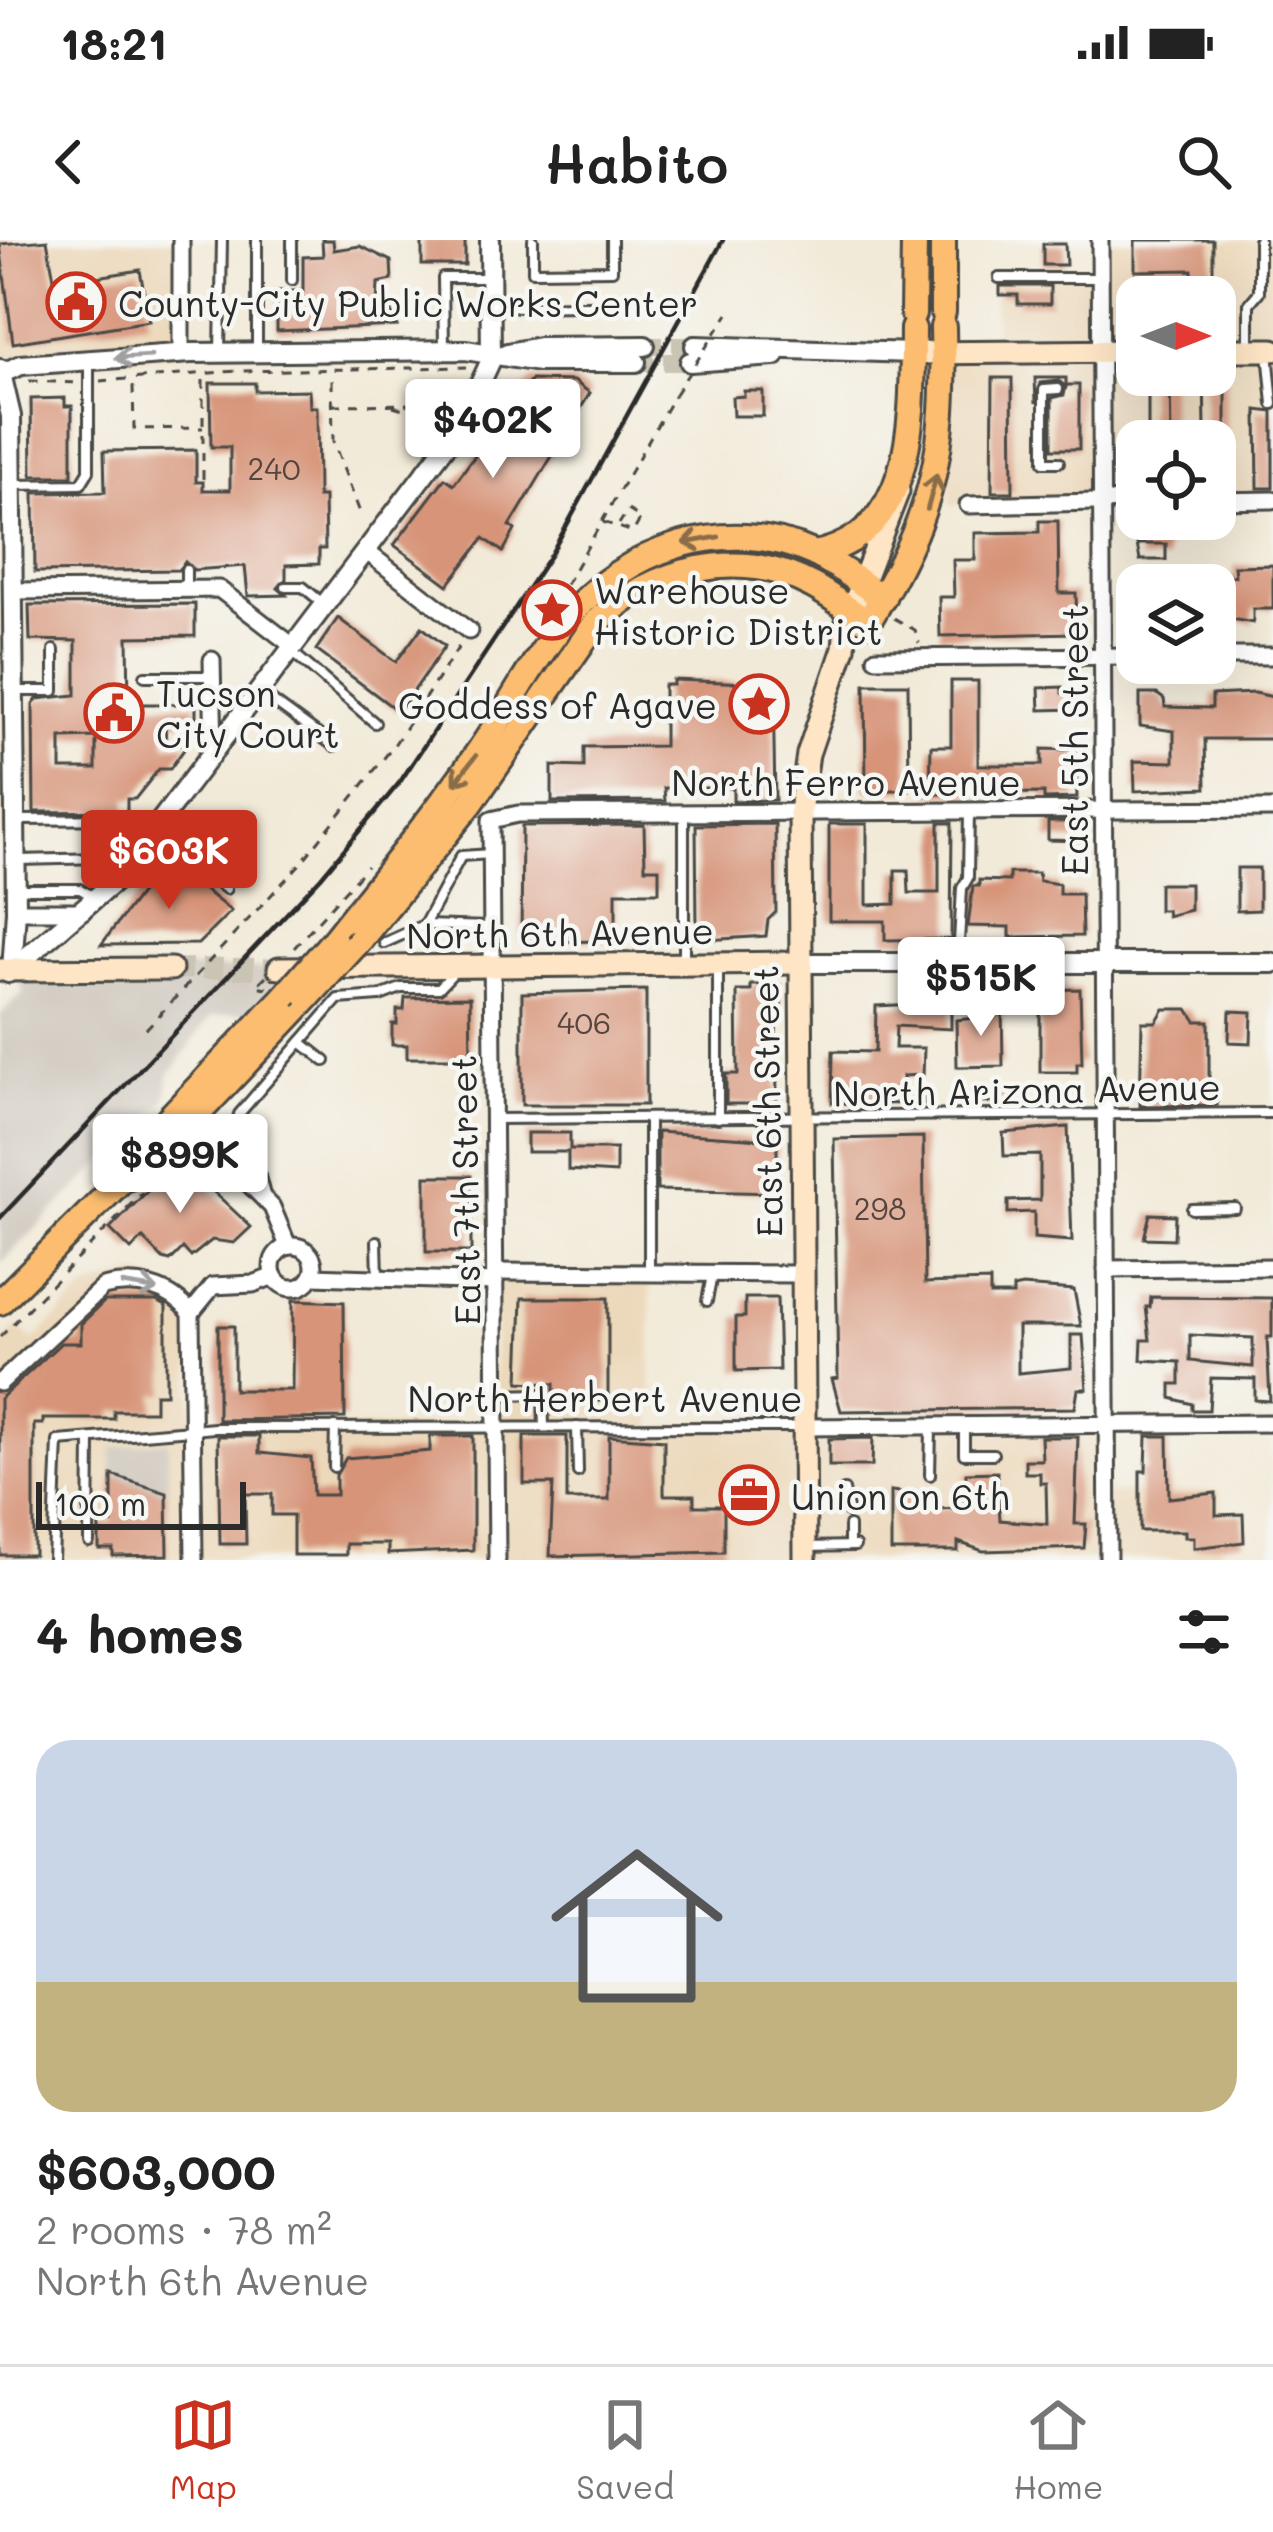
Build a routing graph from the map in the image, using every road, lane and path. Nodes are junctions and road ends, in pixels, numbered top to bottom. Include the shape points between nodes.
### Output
1 (182, 240) edge
2 (221, 240) edge
3 (257, 240) edge
4 (292, 240) edge
5 (533, 240) edge
6 (612, 240) edge
7 (914, 240) edge
8 (943, 240) edge
9 (1100, 240) edge
10 (1259, 240) edge
11 (491, 244) edge
12 (491, 278) junction
13 (999, 278) dead end
14 (1100, 278) junction
15 (292, 280) dead end
16 (591, 306) dead end
17 (491, 307) junction
18 (728, 314) dead end
19 (944, 330) junction
20 (913, 332) junction
21 (444, 350) junction
22 (1263, 350) edge
23 (257, 352) junction
24 (1100, 352) junction
25 (1116, 352) edge
26 (220, 353) junction
27 (181, 354) junction
28 (641, 354) tunnel mouth
29 (693, 354) tunnel mouth
30 (491, 356) junction
31 (89, 360) junction
32 (1, 372) edge
33 (202, 380) dead end
34 (332, 380) dead end
35 (26, 381) dead end
36 (89, 382) junction
37 (134, 386) dead end
38 (1058, 389) dead end
39 (385, 404) junction
40 (1273, 404) edge
41 (333, 405) junction
42 (203, 428) junction
43 (1059, 462) dead end
44 (902, 478) junction
45 (203, 480) dead end
46 (8, 495) edge
47 (1273, 500) edge
48 (1236, 501) edge
49 (612, 502) junction
50 (1116, 503) edge
51 (1102, 504) junction
52 (968, 505) dead end
53 (625, 511) junction
54 (362, 518) dead end
55 (601, 522) junction
56 (619, 524) junction
57 (367, 552) junction
58 (815, 554) junction
59 (186, 570) dead end
60 (580, 580) dead end
61 (286, 587) dead end
62 (186, 589) junction
63 (14, 591) junction
64 (874, 592) junction
65 (326, 604) junction
66 (867, 621) junction
67 (469, 631) joint
68 (292, 648) junction
69 (54, 650) dead end
70 (1103, 656) junction
71 (1116, 656) edge
72 (1236, 656) edge
73 (1273, 656) edge
74 (876, 658) dead end
75 (918, 658) junction
76 (212, 668) joint
77 (145, 676) dead end
78 (259, 691) junction
79 (10, 702) edge
80 (375, 722) dead end
81 (334, 746) dead end
82 (214, 752) junction
83 (1273, 809) edge
84 (1103, 810) junction
85 (969, 811) junction
86 (684, 812) junction
87 (800, 812) junction
88 (16, 820) junction
89 (491, 820) joint
90 (152, 832) junction
91 (491, 854) junction
92 (16, 860) junction
93 (123, 871) junction
94 (16, 889) junction
95 (226, 889) dead end
96 (92, 905) junction
97 (16, 910) junction
98 (424, 925) junction
99 (491, 927) junction
100 (359, 941) junction
101 (957, 962) junction
102 (718, 963) junction
103 (800, 963) junction
104 (1273, 963) edge
105 (684, 964) junction
106 (1103, 964) junction
107 (457, 967) junction
108 (492, 967) junction
109 (279, 968) tunnel mouth
110 (171, 969) tunnel mouth
111 (4, 973) edge
112 (296, 997) junction
113 (146, 1029) dead end
114 (302, 1042) junction
115 (326, 1061) dead end
116 (1273, 1113) edge
117 (1105, 1114) junction
118 (649, 1118) junction
119 (718, 1118) junction
120 (802, 1118) junction
121 (493, 1119) junction
122 (190, 1124) junction
123 (156, 1179) dead end
124 (122, 1180) junction
125 (266, 1200) junction
126 (1235, 1208) dead end
127 (1192, 1209) dead end
128 (377, 1241) dead end
129 (288, 1246) junction
130 (1273, 1268) edge
131 (1106, 1269) junction
132 (650, 1273) junction
133 (803, 1274) junction
134 (274, 1276) junction
135 (313, 1276) junction
136 (495, 1277) junction
137 (378, 1281) junction
138 (0, 1302) edge
139 (191, 1312) junction
140 (0, 1336) edge
141 (0, 1383) edge
142 (496, 1395) junction
143 (1273, 1423) edge
144 (1107, 1424) junction
145 (496, 1426) junction
146 (544, 1426) junction
147 (577, 1426) junction
148 (932, 1426) junction
149 (964, 1426) junction
150 (335, 1427) junction
151 (804, 1427) junction
152 (193, 1429) junction
153 (90, 1439) junction
154 (993, 1454) dead end
155 (334, 1467) dead end
156 (578, 1472) dead end
157 (931, 1474) dead end
158 (844, 1490) dead end
159 (849, 1513) dead end
160 (849, 1526) dead end
161 (89, 1542) dead end
162 (805, 1553) edge
163 (52, 1560) edge
164 (194, 1560) edge
165 (497, 1560) edge
166 (1108, 1560) edge

1 - 27 street
2 - 26 lane
3 - 23 lane
4 - 15 lane
5 - 6 lane via 533,271 611,269
7 - 20 main road, East 6th Street
8 - 19 main road, East 6th Street
9 - 14 street, East 5th Street
10 - 22 lane via 1259,292 1249,304
11 - 12 street
12 - 17 street
12 - 21 lane via 443,278
13 - 14 lane
14 - 24 street, East 5th Street
16 - 17 lane
17 - 30 street
18 - 49 path, bridge
19 - 20 main road
19 - 24 main road
64 -> 19 main road, East 6th Street via 924,518 933,490
20 - 29 street via 797,353
20 - 44 main road, East 6th Street
21 - 23 street
21 - 30 street
22 - 40 lane
23 - 26 street
24 - 25 main road
24 - 51 street, East 5th Street
26 - 27 street
27 -> 31 street
28 - 30 street via 539,362
30 - 36 path via 462,370 238,371
30 - 57 street via 460,427
31 - 32 street
31 - 36 lane
32 - 46 street via 10,406
33 - 42 path
34 - 41 path
35 - 36 path
36 - 46 lane via 89,471 81,484
37 - 42 path via 134,429
38 - 43 lane via 1044,390 1044,462
39 - 39 path via 425,415 431,404 408,404
39 - 41 path
41 - 54 path via 333,441
42 - 45 path
44 - 58 main road via 860,536
44 - 64 main road, East 6th Street
46 - 63 street
47 - 48 street
49 - 53 path
49 - 55 path
50 - 51 street
51 - 52 street
51 - 70 street, East 5th Street
53 - 56 path
53 - 56 path via 637,512 641,523 633,532
55 - 56 path
55 - 60 path via 554,605
57 - 65 street
57 - 67 street
58 - 64 main road
58 -> 100 main road via 753,537 703,539 606,581 565,622
59 - 62 lane
61 - 65 lane via 303,587
62 - 63 street
62 - 68 street via 219,589
63 - 79 street
64 - 66 main road, East 6th Street
65 - 68 street
66 - 75 path via 890,615 916,630
66 - 87 main road, East 6th Street via 844,648 808,754
66 - 100 main road via 788,575 738,565 694,568 622,602 596,624 471,803
67 - 113 path via 392,748 301,863
68 - 78 street
68 - 80 lane
69 - 79 lane via 54,691
70 - 71 street
70 - 75 street
70 - 84 street, East 5th Street
72 - 73 street
74 - 75 street
76 - 77 lane
76 - 82 street
78 - 81 lane
78 - 82 street
79 - 88 street
82 - 90 street
83 - 84 street, North Ferro Avenue
84 - 85 street, North Ferro Avenue
84 - 106 street, East 5th Street
85 - 87 street, North Ferro Avenue
85 - 101 lane
86 - 87 street, North Ferro Avenue
86 - 89 street, North Ferro Avenue
86 - 105 lane
87 - 103 main road, East 6th Street
88 - 90 lane via 128,819
88 - 92 street
89 - 91 street, East 7th Street
90 - 93 street
90 - 95 lane
91 - 98 lane via 461,856
91 - 99 street, East 7th Street
92 - 93 lane via 103,858
92 - 94 street
93 - 96 street
94 - 96 lane via 80,889
94 - 97 street
96 - 97 street
96 - 111 street
97 - 111 street
98 - 99 lane
98 - 100 lane
99 - 108 street, East 7th Street
100 - 112 main road, bridge
101 - 103 street, North 6th Avenue
101 - 106 street, North 6th Avenue
102 - 103 main road, North 6th Avenue
102 - 105 main road, North 6th Avenue
102 - 119 lane
103 - 120 main road, East 6th Street
104 - 106 street, North 6th Avenue
105 - 108 main road, North 6th Avenue
106 - 117 street, East 5th Street
107 - 108 main road, North 6th Avenue
107 - 109 main road, North 6th Avenue
107 - 114 lane via 439,988 344,996
108 - 121 street, East 7th Street
110 - 111 main road
112 - 122 main road
112 - 124 main road via 129,1160
114 - 115 lane
114 - 125 lane via 236,1123 238,1149 260,1176
116 - 117 lane, North Arizona Avenue
117 - 120 lane, North Arizona Avenue
117 - 131 street, East 5th Street
118 - 119 lane, North Arizona Avenue
118 - 121 lane, North Arizona Avenue
118 - 132 lane
119 - 120 lane, North Arizona Avenue
120 - 133 main road, East 6th Street
121 - 136 street, East 7th Street
122 - 124 main road via 145,1170
122 - 125 street
123 - 140 path
124 - 138 main road
125 - 129 street
126 - 127 lane
128 - 137 lane
129 - 134 street via 273,1261
129 - 135 street via 312,1256
130 - 131 street
131 - 144 street, East 5th Street
132 - 133 street via 711,1292
132 - 136 street
133 - 151 main road, East 6th Street
134 - 135 street via 290,1289
134 - 139 street via 213,1286
135 - 137 street
136 - 137 street
136 - 142 street, East 7th Street
141 -> 139 street via 103,1287 136,1283
139 - 152 street
142 - 145 street, East 7th Street
142 - 146 lane via 543,1394
143 - 144 street, North Herbert Avenue
144 - 149 street, North Herbert Avenue
144 - 166 street, East 5th Street
145 - 146 lane, North Herbert Avenue
145 - 150 lane, North Herbert Avenue
145 - 165 street, East 7th Street
146 - 147 lane, North Herbert Avenue
147 - 151 lane, North Herbert Avenue
147 - 156 lane
148 - 149 street, North Herbert Avenue
148 - 151 street, North Herbert Avenue
148 - 157 lane
149 - 154 lane via 964,1454
150 - 152 lane, North Herbert Avenue
150 - 155 lane
151 - 162 main road, East 6th Street
152 - 153 lane, North Herbert Avenue
152 - 164 street
153 - 161 lane
153 - 163 lane via 58,1441
158 - 159 lane
160 - 162 lane via 852,1546

